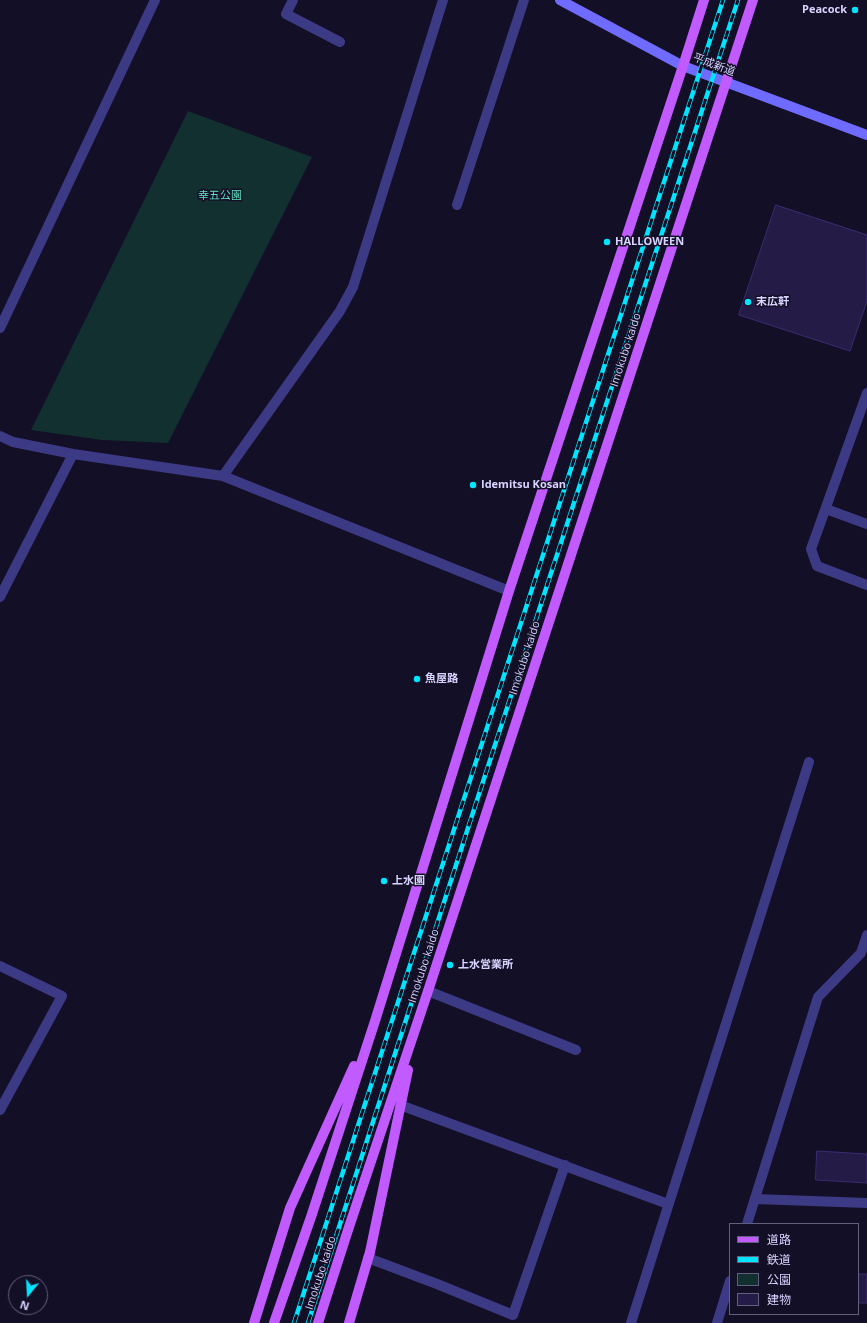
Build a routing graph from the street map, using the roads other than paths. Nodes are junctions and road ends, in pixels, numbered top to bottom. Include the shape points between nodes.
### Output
1 (155, 0) edge
2 (293, 0) edge
3 (443, 0) edge
4 (524, 0) edge
5 (560, 0) edge
6 (704, 0) edge
7 (753, 0) edge
8 (340, 42) dead end
9 (683, 66) junction
10 (727, 83) junction
11 (867, 135) edge
12 (457, 205) dead end
13 (0, 328) edge
14 (866, 398) edge
15 (0, 436) edge
16 (73, 454) junction
17 (223, 476) junction
18 (826, 509) junction
19 (867, 524) edge
20 (867, 585) edge
21 (509, 590) junction
22 (0, 597) edge
23 (809, 762) dead end
24 (867, 936) edge
25 (0, 966) edge
26 (428, 991) junction
27 (375, 1021) junction
28 (416, 1028) junction
29 (576, 1050) dead end
30 (400, 1105) junction
31 (0, 1110) edge
32 (565, 1165) junction
33 (755, 1199) junction
34 (867, 1203) edge
35 (668, 1204) junction
36 (747, 1223) edge
37 (368, 1258) junction
38 (729, 1284) edge
39 (254, 1323) edge
40 (274, 1323) edge
41 (318, 1323) edge
42 (349, 1323) edge
43 (631, 1323) edge
44 (717, 1323) edge

1 - 13 street
2 - 8 street via 286,14
3 - 17 street via 353,287 340,311
4 - 12 street
5 - 9 street, 平成新道
6 - 9 main road
7 - 10 main road, Imokubo kaido
9 - 10 street, 平成新道
9 - 21 main road
10 - 11 street, 平成新道
10 - 26 main road, Imokubo kaido
14 - 18 street
15 - 16 street via 13,442
16 - 17 street
16 - 22 street
17 - 21 street
18 - 19 street
18 - 20 street via 811,549 817,566
21 - 27 main road
23 - 35 street
24 - 33 street via 861,953 818,997
25 - 31 street via 62,996
26 - 28 main road, Imokubo kaido
26 - 29 street
27 - 39 main road via 290,1208
27 - 40 main road
28 - 30 main road
28 - 41 main road, Imokubo kaido
30 - 32 street
30 - 37 main road
32 - 35 street
32 - 37 street via 513,1315
33 - 34 street
33 - 36 street
35 - 43 street
37 - 42 main road
38 - 44 street

